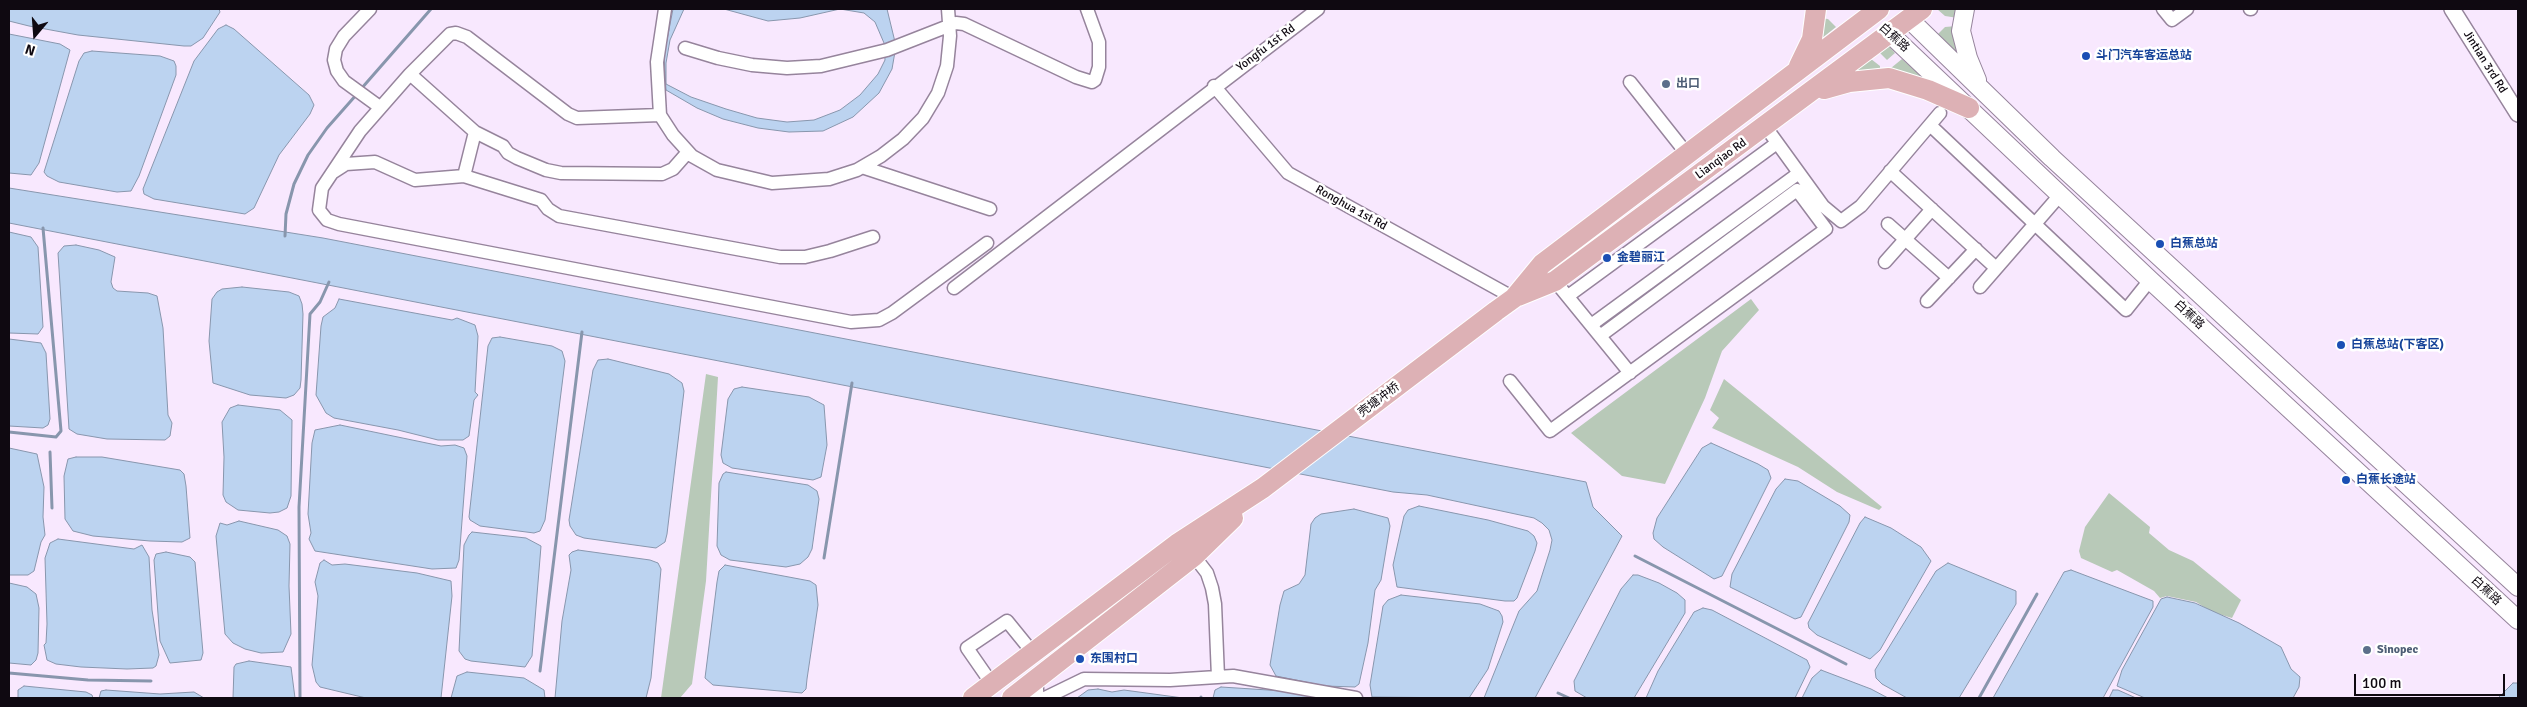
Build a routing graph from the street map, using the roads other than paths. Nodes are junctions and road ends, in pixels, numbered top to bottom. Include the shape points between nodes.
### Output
1 (370, 9) edge
2 (665, 9) edge
3 (948, 9) edge
4 (1088, 9) edge
5 (1318, 9) edge
6 (1816, 9) edge
7 (1965, 9) edge
8 (2163, 9) edge
9 (2187, 9) edge
10 (2452, 9) edge
11 (1870, 11) edge
12 (1910, 12) edge
13 (949, 25) junction
14 (1889, 33) junction
15 (685, 48) dead end
16 (1796, 72) junction
17 (410, 74) junction
18 (1630, 82) dead end
19 (1214, 86) junction
20 (1984, 92) junction
21 (1768, 93) junction
22 (1806, 97) junction
23 (376, 105) dead end
24 (1969, 108) junction
25 (1940, 113) dead end
26 (1783, 114) junction
27 (2518, 114) edge
28 (660, 115) junction
29 (1930, 124) junction
30 (1765, 126) junction
31 (475, 132) junction
32 (358, 134) junction
33 (1777, 143) junction
34 (688, 152) junction
35 (1687, 154) junction
36 (367, 162) junction
37 (862, 167) junction
38 (1890, 171) junction
39 (1799, 173) junction
40 (464, 176) junction
41 (329, 177) junction
42 (2060, 195) junction
43 (990, 209) dead end
44 (1932, 209) junction
45 (1888, 224) dead end
46 (2035, 224) junction
47 (873, 237) dead end
48 (1905, 239) junction
49 (987, 243) dead end
50 (1976, 249) junction
51 (1885, 262) dead end
52 (1996, 268) junction
53 (1949, 278) junction
54 (2150, 280) junction
55 (1556, 281) junction
56 (1980, 287) dead end
57 (954, 288) dead end
58 (1568, 296) junction
59 (1514, 298) junction
60 (1928, 301) dead end
61 (1496, 311) joint
62 (1591, 325) junction
63 (1600, 336) junction
64 (1630, 373) junction
65 (1510, 381) dead end
66 (1263, 488) junction
67 (1194, 556) junction
68 (2518, 587) edge
69 (2518, 620) edge
70 (1027, 658) junction
71 (1218, 678) junction
72 (992, 684) junction
73 (1039, 693) edge
74 (973, 698) edge
75 (1012, 698) edge
76 (1356, 698) edge

1 - 23 street via 344,36 334,60 344,81
2 - 28 street via 657,62
3 - 13 street
4 - 13 street via 1098,42 1099,67 1092,82 964,24
5 - 19 street, Yongfu 1st Rd
6 - 16 main road via 1812,39
7 - 20 main road via 1963,40 1974,75
8 - 9 street via 2172,20
10 - 27 street, Jintian 3rd Rd
11 - 14 main road, 白蕉路
11 - 16 main road, Lianqiao Rd
12 - 14 main road, Lianqiao Rd
12 - 20 main road, 白蕉路
13 - 15 street via 870,55 821,66 752,65
13 - 37 street via 947,66 938,93 923,118 896,145
14 - 22 main road, Lianqiao Rd
14 - 24 main road, 白蕉路
16 - 21 main road, Lianqiao Rd
17 - 28 street via 445,37 456,33 467,36 568,114 578,118
17 - 31 street
17 - 32 street
18 - 35 street
19 - 57 street, Yongfu 1st Rd
19 - 59 street, Ronghua 1st Rd via 1288,173
20 - 68 main road, 白蕉路
21 - 26 main road
21 - 35 main road, Lianqiao Rd
22 - 24 main road via 1849,82 1888,78 1928,90
22 - 26 main road, Lianqiao Rd
24 - 42 main road, 白蕉路
25 - 29 street
26 - 30 main road, Lianqiao Rd
28 - 34 street
29 - 38 street
29 - 46 street
30 - 33 street
30 - 55 main road, Lianqiao Rd
31 - 34 street via 503,146 516,158 561,174 662,174 673,168
31 - 40 street
32 - 36 street via 355,156
32 - 41 street
33 - 39 street
33 - 58 street
34 - 37 street via 717,170 772,183 829,179
35 - 59 main road, Lianqiao Rd via 1542,264
36 - 40 street via 383,164 406,178 416,180
36 - 41 street via 346,164
37 - 43 street
38 - 39 street via 1860,206 1842,221 1823,206
38 - 44 street
39 - 62 street
40 - 47 street via 540,200 559,216 758,254 805,257
41 - 49 street via 318,204 322,215 333,222 851,322 879,320 892,313
42 - 46 street
42 - 54 main road, 白蕉路
44 - 48 street
44 - 50 street
45 - 48 street
46 - 52 street
46 - 54 street via 2126,310
48 - 51 street
48 - 53 street
50 - 52 street
50 - 53 street
52 - 56 street
53 - 60 street
54 - 69 main road, 白蕉路
55 - 58 street
55 - 59 main road, Lianqiao Rd
58 - 62 street
59 - 61 main road, Lianqiao Rd
61 - 66 main road, 壳塘冲桥
62 - 63 street
63 - 64 street
63 - 64 street via 1797,190 1826,229
64 - 65 street via 1550,431
66 - 67 main road
66 - 70 main road via 1177,544
67 - 71 street via 1207,573 1216,604
67 - 73 main road
70 - 72 main road
70 - 72 street via 1007,621 967,648
70 - 73 main road
71 - 73 street via 1084,678
71 - 76 street via 1233,676
72 - 74 main road
73 - 75 main road

